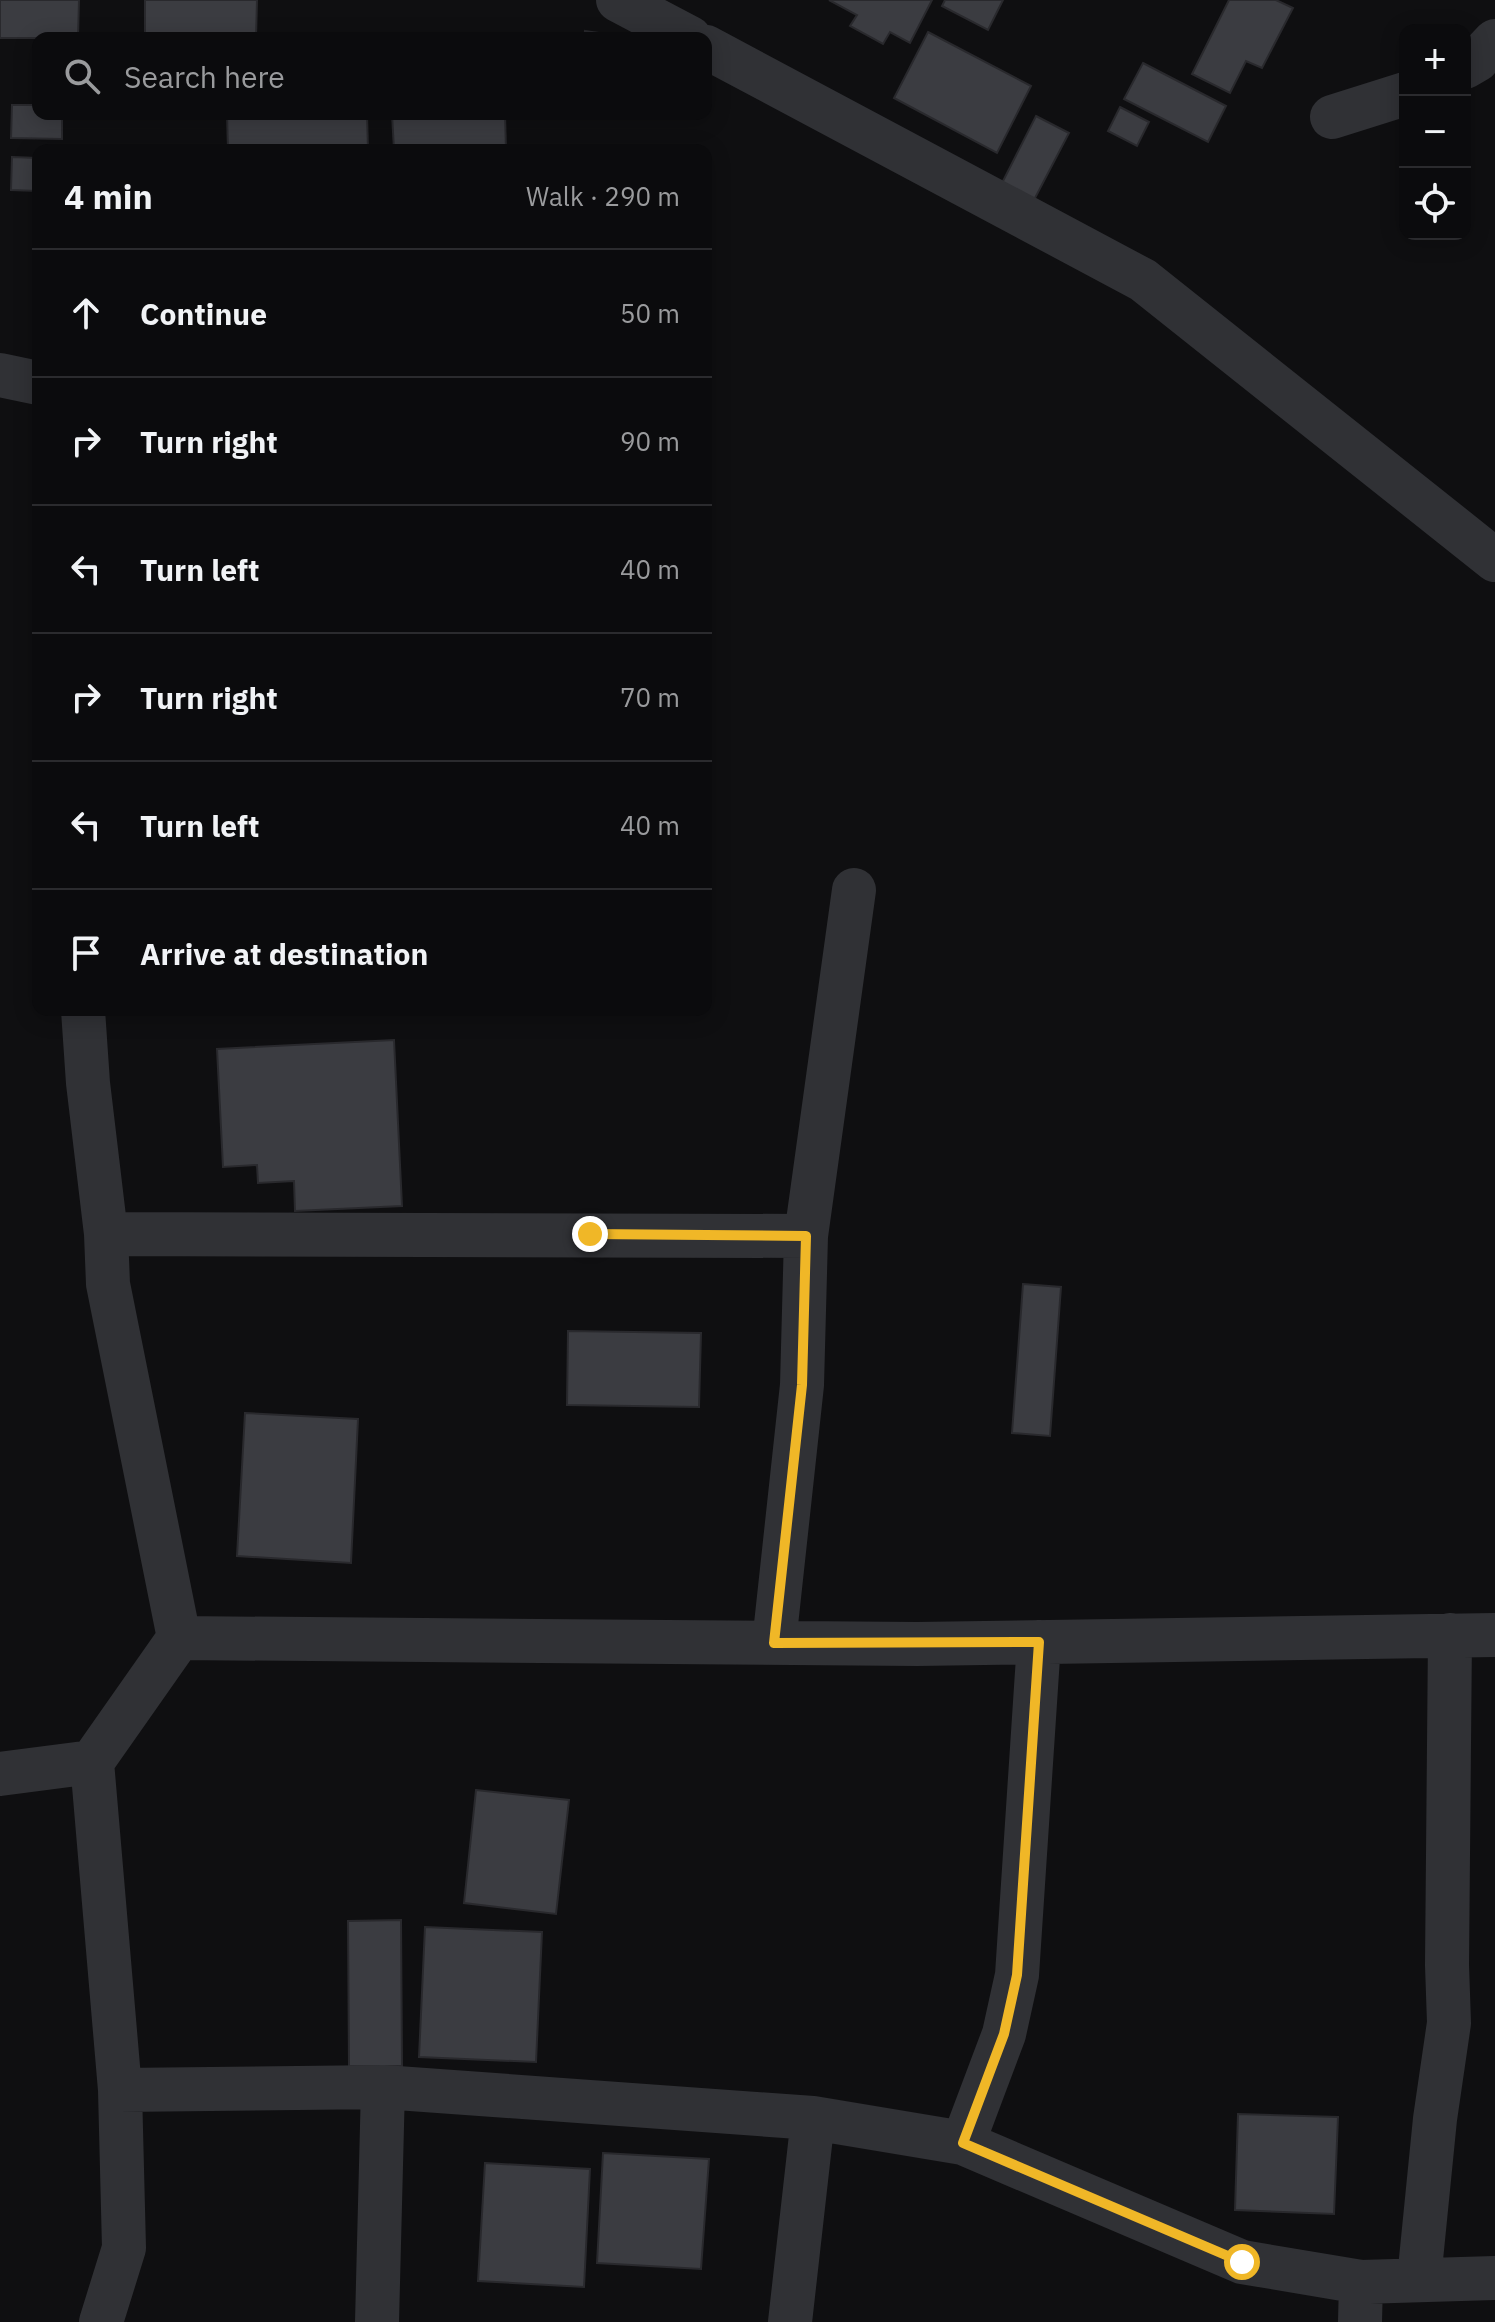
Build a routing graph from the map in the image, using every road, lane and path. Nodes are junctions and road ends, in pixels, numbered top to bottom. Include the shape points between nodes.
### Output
1 (618, 0) edge
2 (679, 32) edge
3 (1495, 41) edge
4 (712, 50) edge
5 (1471, 64) edge
6 (1399, 96) edge
7 (1332, 117) dead end
8 (0, 375) edge
9 (32, 382) edge
10 (1495, 560) edge
11 (854, 890) dead end
12 (83, 1016) edge
13 (106, 1234) junction
14 (806, 1236) junction
15 (1450, 1635) junction
16 (1495, 1635) edge
17 (179, 1638) junction
18 (1039, 1642) junction
19 (774, 1643) junction
20 (92, 1762) junction
21 (0, 1774) edge
22 (383, 2087) junction
23 (120, 2090) junction
24 (813, 2118) junction
25 (963, 2143) junction
26 (1495, 2278) edge
27 (1419, 2279) junction
28 (1360, 2302) edge
29 (101, 2322) edge
30 (377, 2322) edge
31 (790, 2322) edge

1 - 2 street
3 - 5 street
4 - 10 street via 1143,280
6 - 7 street
8 - 9 street
11 - 14 street
12 - 13 street
13 - 14 street
13 - 17 street via 108,1284
14 - 19 street via 802,1385
15 - 16 street
15 - 18 street
15 - 27 street via 1449,2023
17 - 19 street
17 - 20 street
18 - 19 street
18 - 25 street via 1017,1975 1004,2034
20 - 21 street
20 - 23 street
22 - 23 street
22 - 24 street
22 - 30 street
23 - 29 street via 124,2248
24 - 25 street
24 - 31 street
25 - 28 street via 1242,2262
26 - 27 street
27 - 28 street

